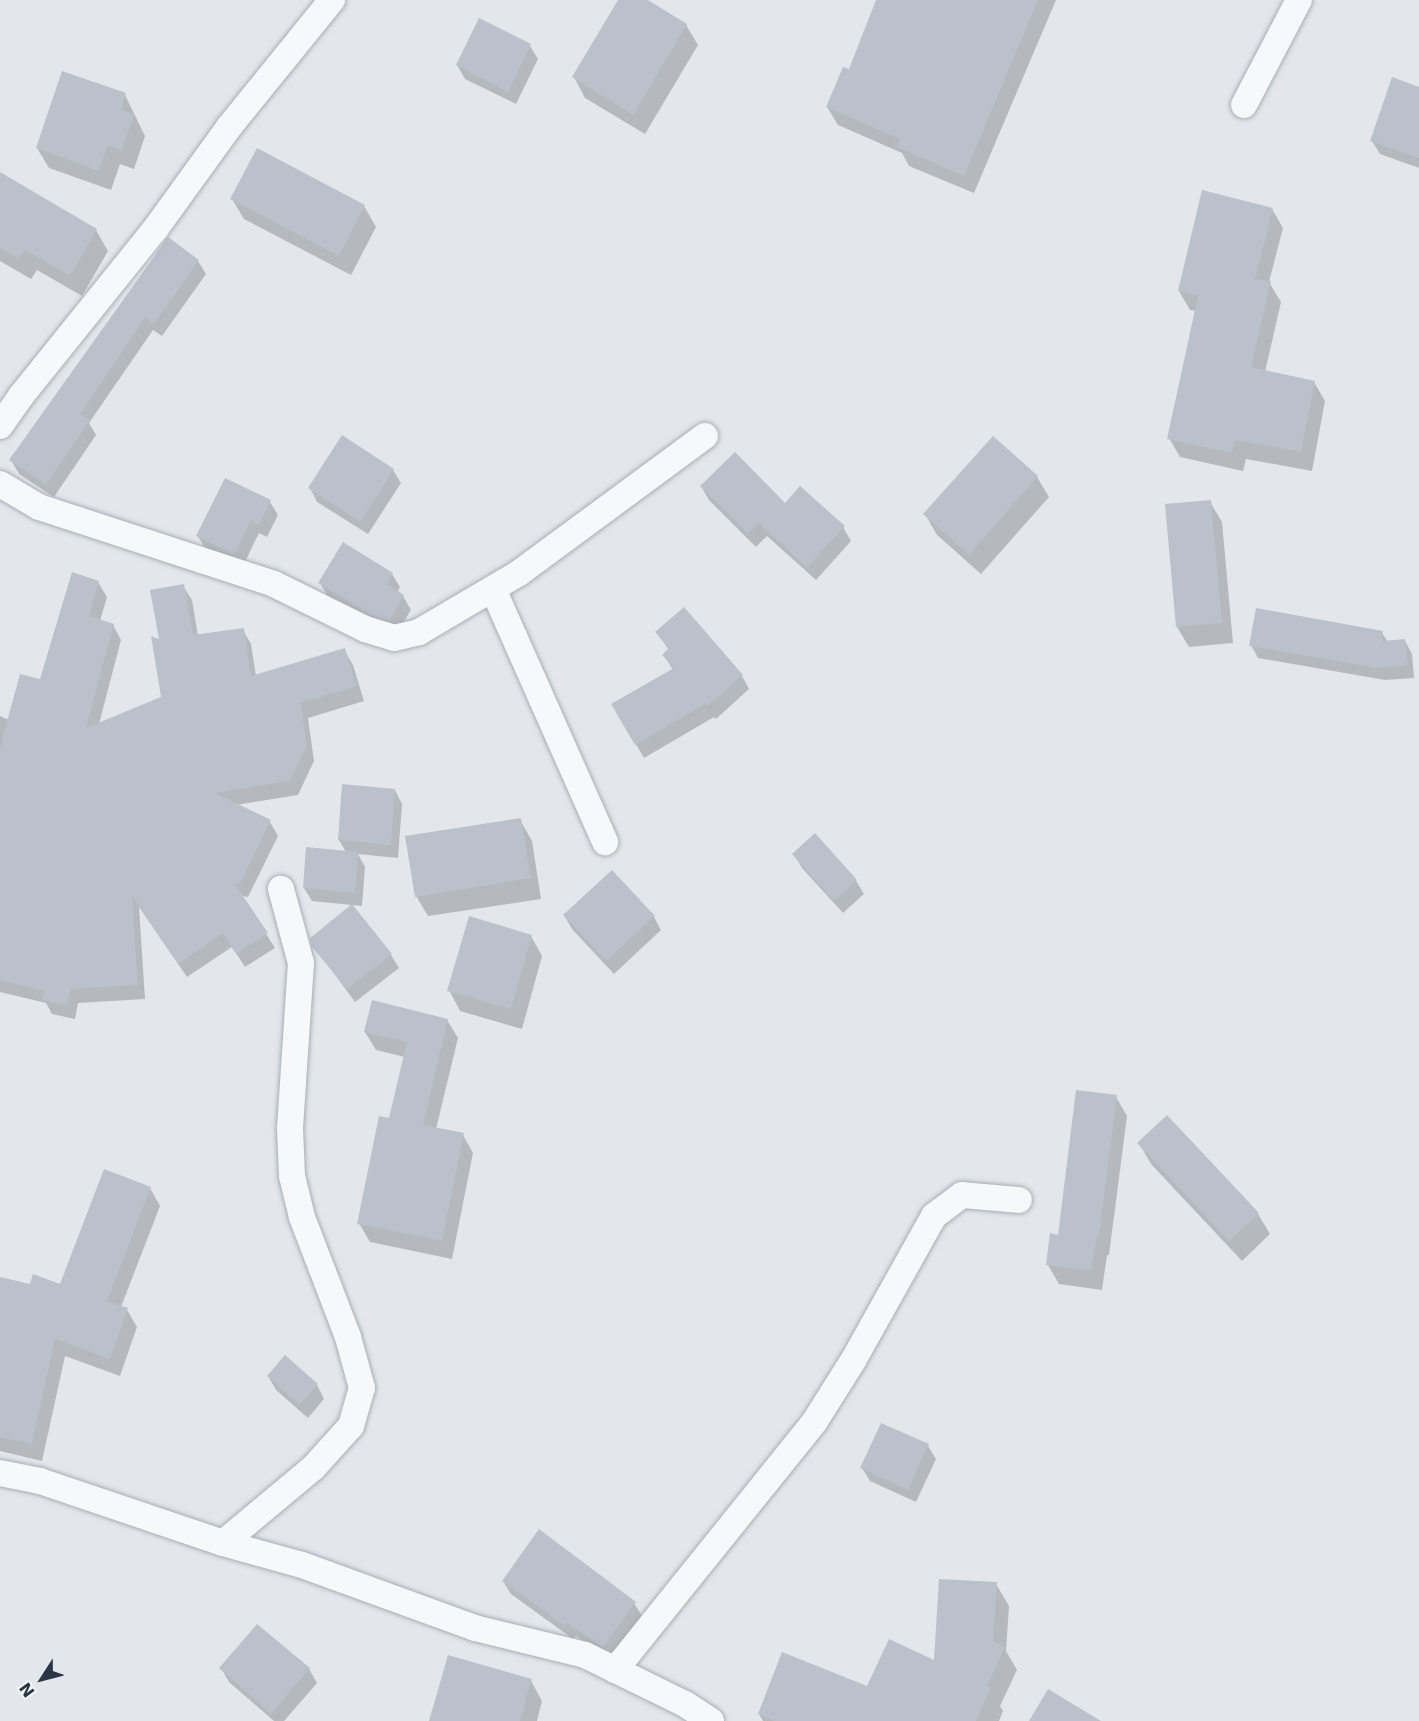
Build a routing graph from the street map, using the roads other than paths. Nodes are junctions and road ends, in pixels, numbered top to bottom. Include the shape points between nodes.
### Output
1 (332, 0) edge
2 (1299, 0) edge
3 (1244, 105) dead end
4 (2, 420) edge
5 (705, 436) dead end
6 (0, 484) edge
7 (493, 589) junction
8 (605, 842) dead end
9 (281, 889) dead end
10 (1019, 1200) dead end
11 (0, 1473) edge
12 (223, 1544) junction
13 (615, 1670) junction
14 (711, 1721) edge

1 - 4 street
2 - 3 street
5 - 7 street
6 - 7 street via 39,507 274,584 365,629 394,638 419,632
7 - 8 street
9 - 12 street via 301,963 290,1128 292,1176 362,1388 351,1426 313,1468
10 - 13 street via 962,1195 934,1216 815,1421
11 - 12 street via 40,1481
12 - 13 street via 302,1565 475,1628 585,1655
13 - 14 street via 686,1704

